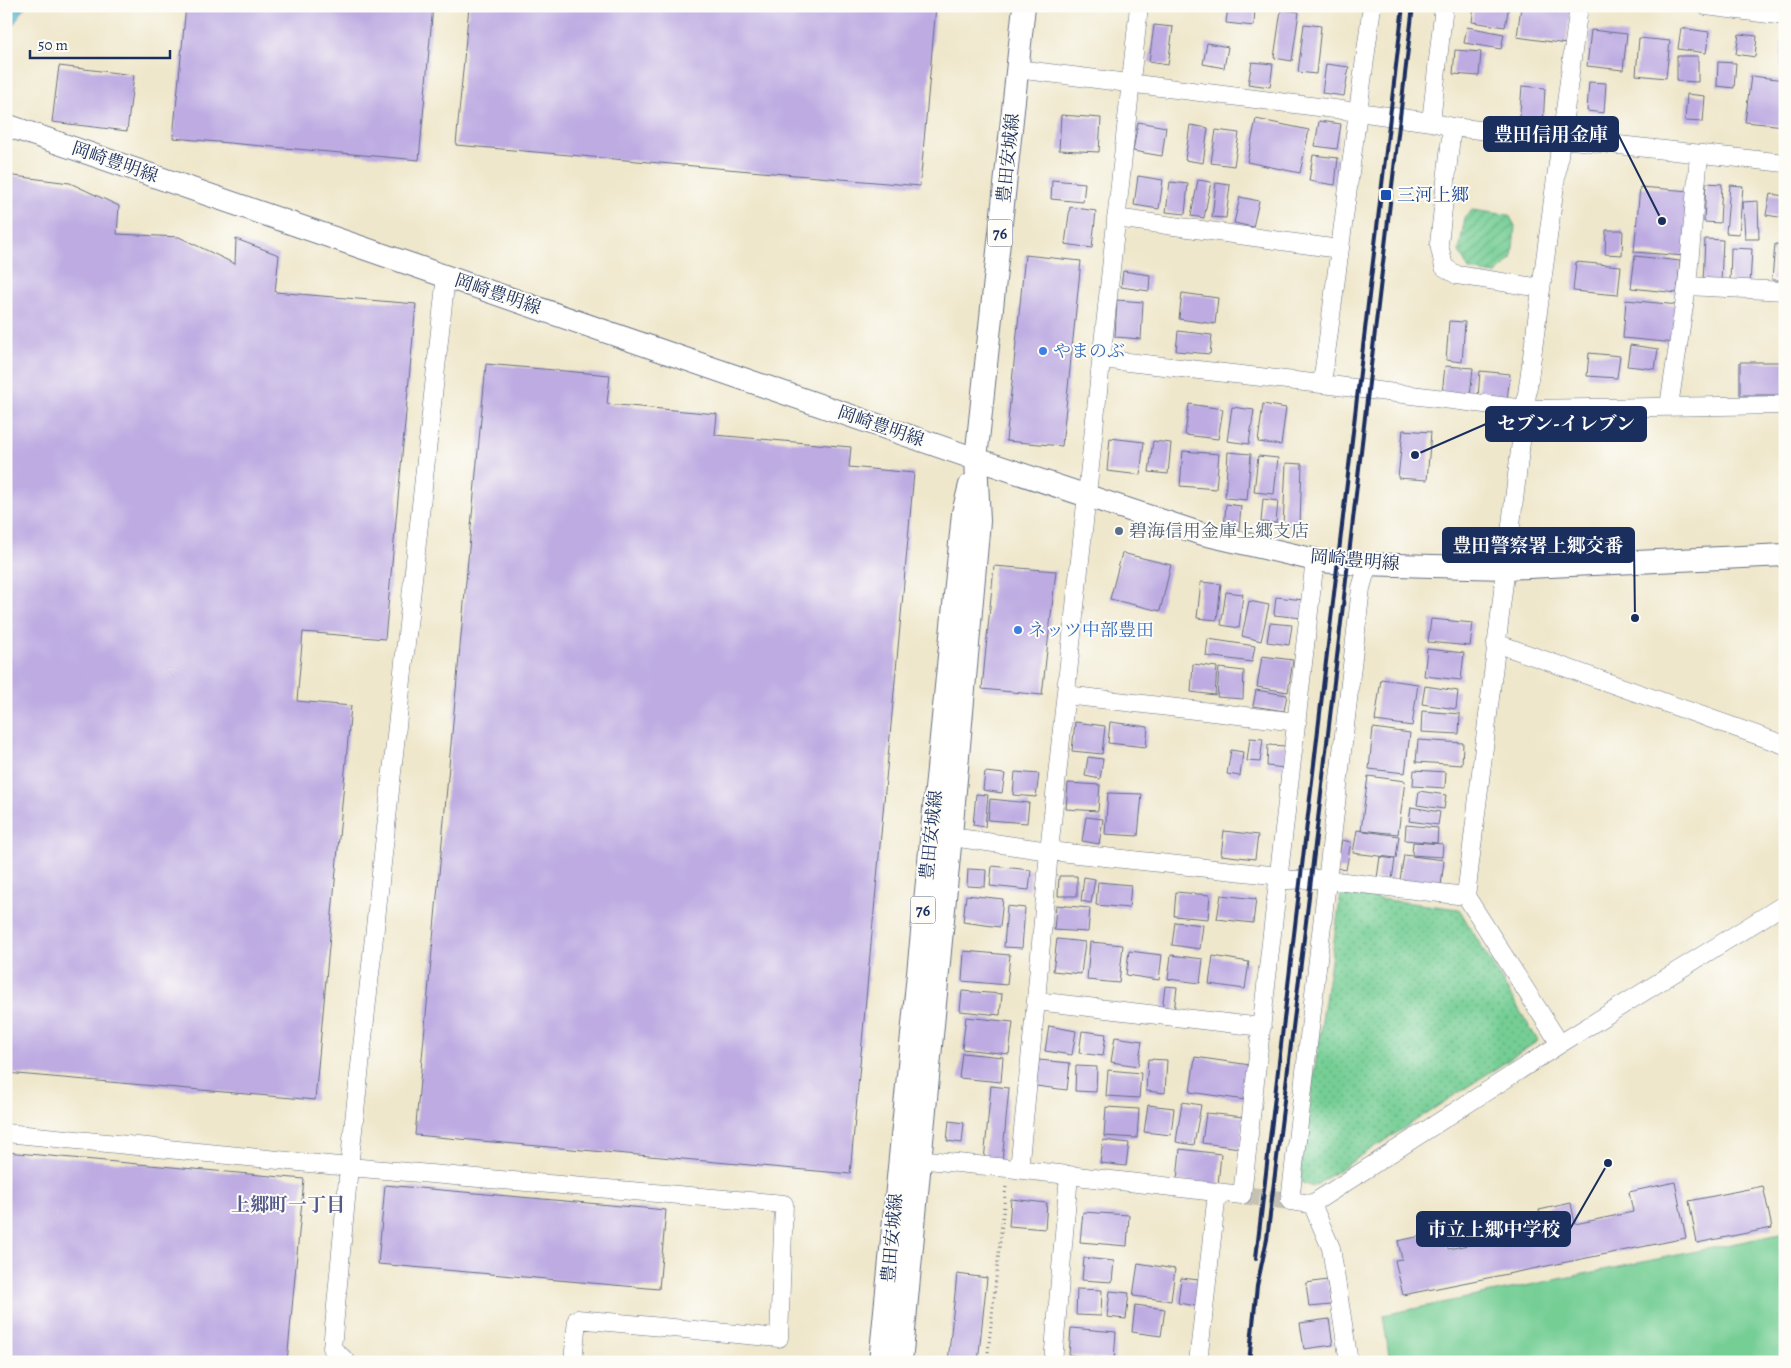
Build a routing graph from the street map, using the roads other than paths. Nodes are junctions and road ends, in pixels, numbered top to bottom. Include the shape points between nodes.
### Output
1 (1024, 6) edge
2 (1139, 6) edge
3 (1372, 6) edge
4 (1444, 6) edge
5 (1706, 6) edge
6 (1578, 14) edge
7 (1785, 16) edge
8 (1017, 70) junction
9 (1130, 84) junction
10 (1358, 112) junction
11 (1430, 122) junction
12 (6, 125) edge
13 (1452, 127) junction
14 (1562, 138) junction
15 (1699, 155) junction
16 (1785, 163) edge
17 (1116, 218) junction
18 (1339, 249) junction
19 (446, 276) junction
20 (1687, 286) junction
21 (1541, 288) junction
22 (1785, 291) edge
23 (1101, 359) junction
24 (1322, 384) junction
25 (1669, 406) junction
26 (1785, 406) edge
27 (1525, 409) junction
28 (976, 459) junction
29 (1087, 497) junction
30 (1785, 555) edge
31 (1315, 559) junction
32 (1368, 564) junction
33 (1505, 568) junction
34 (1496, 642) junction
35 (1066, 695) junction
36 (1297, 722) junction
37 (1785, 745) edge
38 (941, 835) junction
39 (1049, 851) junction
40 (1280, 876) junction
41 (1328, 880) junction
42 (1466, 896) junction
43 (1785, 904) edge
44 (1036, 1001) junction
45 (1262, 1027) junction
46 (1560, 1044) junction
47 (6, 1133) edge
48 (910, 1158) junction
49 (349, 1167) junction
50 (1013, 1168) junction
51 (1069, 1175) junction
52 (1217, 1193) junction
53 (1312, 1204) junction
54 (347, 1362) edge
55 (573, 1362) edge
56 (880, 1362) edge
57 (901, 1362) edge
58 (1053, 1362) edge
59 (1198, 1362) edge
60 (1349, 1362) edge

1 - 8 main road, 豊田安城線 / 76
2 - 9 street
3 - 10 street
4 - 11 street
5 - 7 street
6 - 14 street
8 - 9 street
8 - 28 main road, 豊田安城線 / 76
9 - 10 street
9 - 17 street
10 - 11 street
10 - 18 street
11 - 13 street
12 - 19 main road, 岡崎豊明線
13 - 14 street
13 - 21 street via 1439,244 1444,267 1457,275
14 - 15 street
14 - 21 street
15 - 16 street
15 - 20 street
17 - 18 street
17 - 23 street
18 - 24 street
19 - 28 main road, 岡崎豊明線
19 - 49 street
20 - 22 street
20 - 25 street
21 - 27 street
23 - 24 street
23 - 29 street
24 - 27 street
25 - 26 street
25 - 27 street
27 - 33 street
28 - 29 main road, 岡崎豊明線
28 - 38 main road, 豊田安城線 / 76 via 962,513
29 - 31 main road, 岡崎豊明線 via 1199,533
29 - 35 street
30 - 33 main road, 岡崎豊明線
31 - 32 main road, 岡崎豊明線
31 - 36 street
32 - 33 main road, 岡崎豊明線
32 - 41 street via 1361,588
33 - 34 street
34 - 37 street
34 - 42 street
35 - 36 street
35 - 39 street
36 - 40 street
38 - 39 street
38 - 48 main road, 豊田安城線 / 76
39 - 40 street
39 - 44 street
40 - 41 street via 1288,880
40 - 45 street
41 - 42 street
41 - 53 street via 1290,1201
42 - 46 street
43 - 46 street
44 - 45 street
44 - 50 street
45 - 52 street via 1242,1195
46 - 53 street
47 - 49 street
48 - 50 street
48 - 56 main road, 豊田安城線 / 76
48 - 57 main road, 豊田安城線 / 76
49 - 54 street via 332,1348
49 - 55 street via 784,1204 779,1338 577,1319
50 - 51 street
51 - 52 street
51 - 58 street
52 - 59 street
53 - 60 street via 1331,1248

